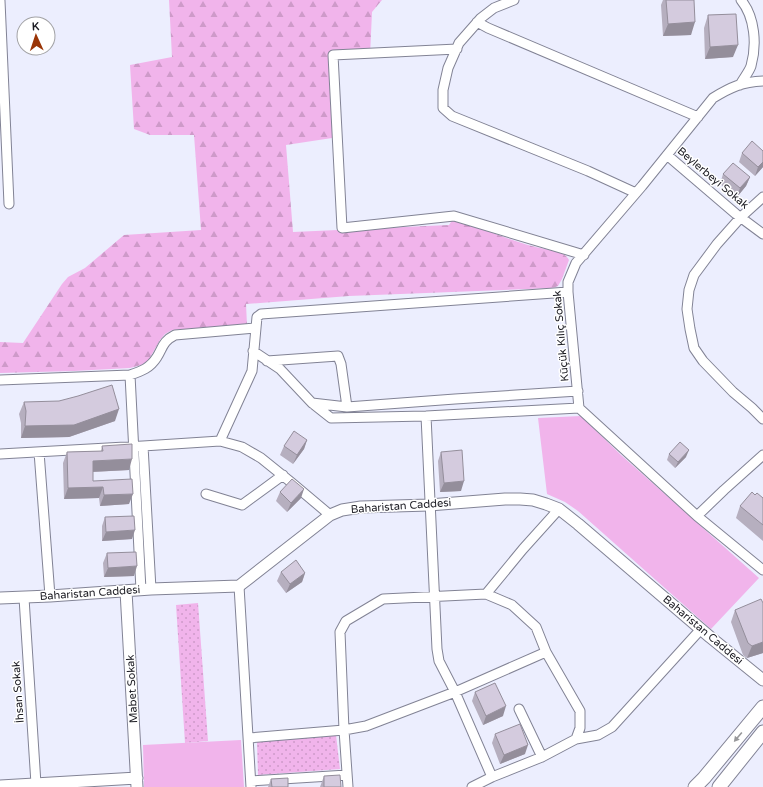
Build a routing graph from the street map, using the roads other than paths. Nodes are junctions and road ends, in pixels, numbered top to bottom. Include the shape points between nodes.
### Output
1 (514, 0) edge
2 (741, 0) edge
3 (0, 1) edge
4 (477, 22) junction
5 (457, 49) junction
6 (763, 81) edge
7 (740, 85) junction
8 (698, 117) junction
9 (668, 155) junction
10 (636, 193) junction
11 (763, 197) edge
12 (9, 204) dead end
13 (741, 217) junction
14 (763, 234) edge
15 (584, 255) junction
16 (568, 292) junction
17 (255, 328) junction
18 (254, 351) junction
19 (268, 361) junction
20 (130, 375) junction
21 (0, 380) edge
22 (578, 391) junction
23 (312, 403) junction
24 (347, 407) junction
25 (579, 408) junction
26 (426, 416) junction
27 (763, 419) edge
28 (220, 440) junction
29 (139, 447) junction
30 (39, 452) junction
31 (0, 454) edge
32 (763, 455) edge
33 (282, 475) junction
34 (206, 494) dead end
35 (429, 505) junction
36 (559, 508) junction
37 (330, 515) junction
38 (697, 516) junction
39 (763, 570) edge
40 (239, 586) junction
41 (146, 590) junction
42 (126, 591) junction
43 (486, 594) junction
44 (50, 596) junction
45 (434, 597) junction
46 (0, 598) edge
47 (24, 598) junction
48 (701, 629) junction
49 (546, 652) junction
50 (763, 680) edge
51 (455, 692) junction
52 (763, 707) edge
53 (519, 709) dead end
54 (344, 730) junction
55 (763, 732) edge
56 (249, 738) junction
57 (576, 739) junction
58 (542, 757) junction
59 (347, 775) junction
60 (492, 777) junction
61 (137, 782) edge
62 (36, 784) junction
63 (251, 784) edge
64 (3, 786) edge
65 (348, 787) edge
66 (474, 787) edge
67 (695, 787) edge
68 (719, 787) edge

1 - 4 street via 494,8
2 - 7 street via 749,13 754,31 754,45 751,68
3 - 12 street
4 - 5 street
4 - 8 street
5 - 10 street via 448,68 443,90 443,108 452,116
5 - 15 street via 333,55 342,228 454,216
6 - 7 street, Küçük Kılıç Sokak
7 - 8 street, Küçük Kılıç Sokak via 729,88 713,98
8 - 9 street, Küçük Kılıç Sokak
9 - 10 street, Küçük Kılıç Sokak
9 - 13 street, Beylerbeyi Sokak
10 - 15 street, Küçük Kılıç Sokak
11 - 13 street
13 - 14 street, Beylerbeyi Sokak
13 - 27 street via 694,275 687,309 694,348 733,392
15 - 16 street, Küçük Kılıç Sokak via 576,263 568,282
16 - 17 street via 261,314 257,317
16 - 22 street, Küçük Kılıç Sokak
17 - 18 street
17 - 20 street via 175,335 164,342 148,367
18 - 19 street
18 - 28 street via 252,371
19 - 23 street via 280,369
19 - 24 street via 338,356
20 - 21 street
20 - 29 street
22 - 24 street
22 - 25 street, Küçük Kılıç Sokak
23 - 24 street
23 - 26 street via 331,418
25 - 26 street
25 - 38 street
26 - 35 street
28 - 29 street
28 - 33 street via 242,447
29 - 30 street
29 - 41 street
30 - 31 street
30 - 44 street
32 - 38 street
33 - 34 street via 242,505
33 - 37 street
35 - 36 street, Baharistan Caddesi via 520,499
35 - 37 street, Baharistan Caddesi via 361,507
35 - 45 street
36 - 43 street
36 - 48 street, Baharistan Caddesi
37 - 40 street, Baharistan Caddesi
38 - 39 street
40 - 41 street, Baharistan Caddesi
40 - 56 street
41 - 42 street, Baharistan Caddesi
42 - 44 street, Baharistan Caddesi
42 - 61 street, Mabet Sokak
43 - 45 street
43 - 49 street via 512,605 536,627
44 - 47 street, Baharistan Caddesi
45 - 51 street via 439,661
45 - 54 street via 383,599 346,621 340,632
46 - 47 street, Baharistan Caddesi
47 - 62 street, İhsan Sokak
48 - 50 street, Baharistan Caddesi
48 - 57 street via 612,726 598,735
49 - 51 street
49 - 57 street via 580,711 580,728
51 - 54 street via 366,726
51 - 60 street
52 -> 67 main road
53 - 58 street
54 - 56 street
54 - 59 street
55 - 68 main road
56 - 63 street
57 - 58 street
58 - 60 street
59 - 63 street
59 - 65 street
60 - 66 street
61 - 62 street
62 - 64 street

